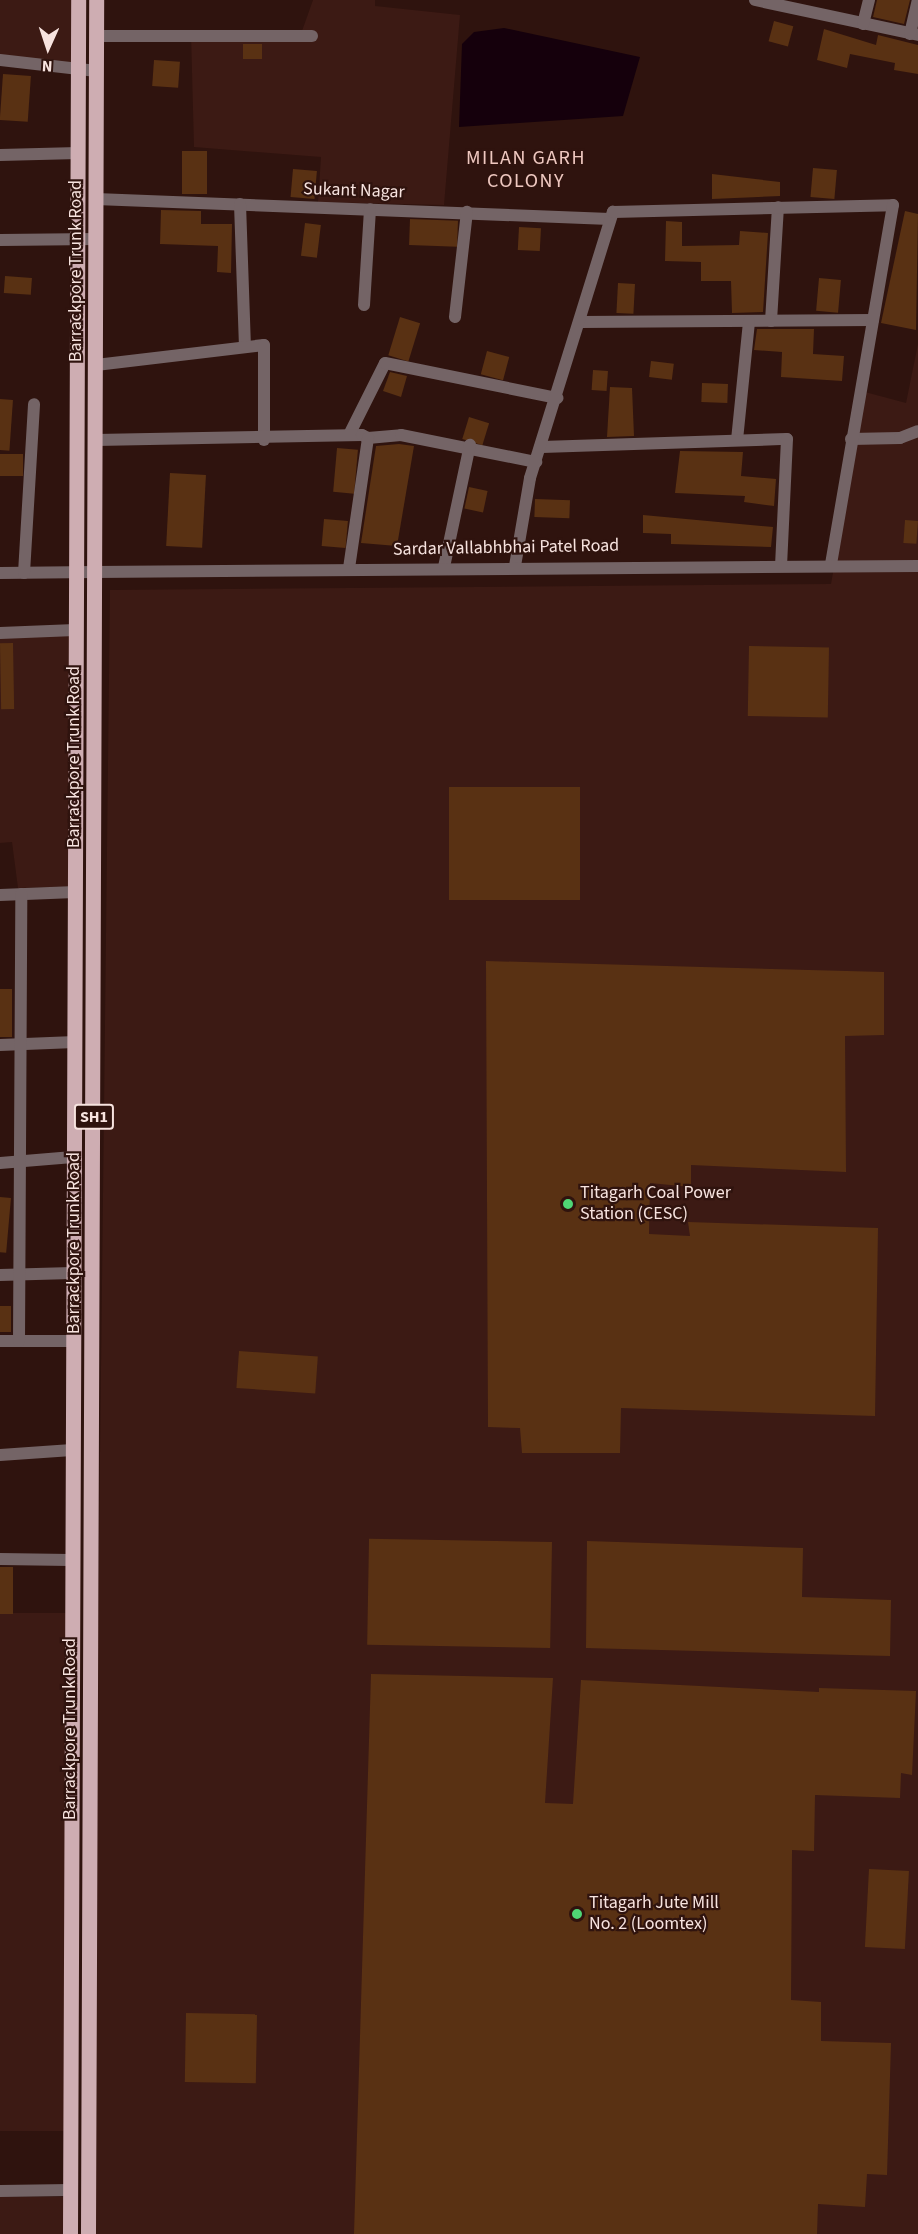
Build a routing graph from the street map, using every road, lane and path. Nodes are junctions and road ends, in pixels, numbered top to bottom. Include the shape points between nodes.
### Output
1 (78, 0) edge
2 (96, 0) edge
3 (755, 0) edge
4 (869, 0) edge
5 (918, 0) edge
6 (784, 4) edge
7 (863, 24) junction
8 (914, 34) edge
9 (96, 36) junction
10 (312, 36) dead end
11 (0, 60) edge
12 (79, 71) junction
13 (96, 71) junction
14 (78, 153) junction
15 (0, 155) edge
16 (96, 199) junction
17 (240, 204) junction
18 (778, 207) junction
19 (370, 209) junction
20 (467, 212) junction
21 (610, 219) junction
22 (96, 239) junction
23 (0, 240) edge
24 (77, 240) junction
25 (364, 305) dead end
26 (455, 317) dead end
27 (873, 320) junction
28 (771, 321) junction
29 (580, 322) junction
30 (749, 322) junction
31 (245, 345) junction
32 (96, 365) junction
33 (557, 398) junction
34 (34, 404) dead end
35 (918, 431) edge
36 (349, 435) junction
37 (368, 438) junction
38 (850, 439) junction
39 (96, 440) junction
40 (264, 440) junction
41 (737, 440) junction
42 (470, 445) junction
43 (542, 447) junction
44 (536, 462) junction
45 (781, 564) junction
46 (831, 565) junction
47 (515, 566) junction
48 (918, 566) edge
49 (444, 567) junction
50 (349, 568) junction
51 (94, 572) junction
52 (0, 573) edge
53 (24, 573) junction
54 (76, 573) junction
55 (75, 630) junction
56 (0, 633) edge
57 (75, 892) junction
58 (21, 894) junction
59 (0, 895) edge
60 (75, 1042) junction
61 (24, 1043) junction
62 (0, 1045) edge
63 (73, 1157) junction
64 (24, 1161) junction
65 (0, 1163) edge
66 (72, 1273) junction
67 (20, 1274) junction
68 (0, 1275) edge
69 (0, 1341) edge
70 (19, 1341) junction
71 (72, 1341) junction
72 (72, 1450) junction
73 (0, 1455) edge
74 (0, 1559) edge
75 (70, 1560) junction
76 (70, 2190) junction
77 (0, 2191) edge
78 (70, 2234) edge
79 (88, 2234) edge

1 - 12 main road, Barrackpore Trunk Road / SH1
2 - 9 main road, Barrackpore Trunk Road / SH1
3 - 6 street
4 - 7 street
5 - 8 street
6 - 7 street
7 - 8 street
9 - 10 street
9 - 13 main road, Barrackpore Trunk Road / SH1
11 - 12 street
12 - 13 street
12 - 14 main road, Barrackpore Trunk Road / SH1
13 - 16 main road, Barrackpore Trunk Road / SH1
14 - 15 street
14 - 24 main road, Barrackpore Trunk Road / SH1
16 - 17 street, Sukant Nagar
16 - 22 main road, Barrackpore Trunk Road / SH1
17 - 19 street, Sukant Nagar
17 - 31 street
18 - 21 street, Sukant Nagar via 613,212
18 - 27 street via 893,205
18 - 28 street
19 - 20 street, Sukant Nagar
19 - 25 street
20 - 21 street, Sukant Nagar
20 - 26 street
21 - 29 street
22 - 24 street
22 - 32 main road, Barrackpore Trunk Road / SH1
23 - 24 street
24 - 54 main road, Barrackpore Trunk Road / SH1
27 - 28 street
27 - 38 street
28 - 30 street
29 - 30 street
29 - 33 street
30 - 41 street
31 - 32 street
31 - 40 street via 264,345
32 - 39 main road, Barrackpore Trunk Road / SH1
33 - 36 street via 385,363
33 - 43 street
34 - 53 street
35 - 38 street via 900,438
36 - 37 street
36 - 40 street
37 - 42 street via 401,435
37 - 50 street
38 - 46 street
39 - 40 street
39 - 51 main road, Barrackpore Trunk Road / SH1
41 - 43 street
41 - 45 street via 787,439
42 - 44 street
42 - 49 street
43 - 44 street
44 - 47 street
45 - 46 street, Sardar Vallabhbhai Patel Road
45 - 47 street, Sardar Vallabhbhai Patel Road
46 - 48 street, Sardar Vallabhbhai Patel Road
47 - 49 street, Sardar Vallabhbhai Patel Road
49 - 50 street, Sardar Vallabhbhai Patel Road
50 - 51 street, Sardar Vallabhbhai Patel Road
51 - 54 street, Sardar Vallabhbhai Patel Road
51 - 79 main road, Barrackpore Trunk Road / SH1
52 - 53 street, Sardar Vallabhbhai Patel Road
53 - 54 street, Sardar Vallabhbhai Patel Road
54 - 55 main road, Barrackpore Trunk Road / SH1
55 - 56 street
55 - 57 main road, Barrackpore Trunk Road / SH1
57 - 58 street
57 - 60 main road, Barrackpore Trunk Road / SH1
58 - 59 street
58 - 61 street
60 - 61 street
60 - 63 main road, Barrackpore Trunk Road / SH1
61 - 62 street
61 - 64 street
63 - 64 street
63 - 66 main road, Barrackpore Trunk Road / SH1
64 - 65 street
64 - 67 street
66 - 67 street
66 - 71 main road, Barrackpore Trunk Road / SH1
67 - 68 street
67 - 70 street
69 - 70 street
70 - 71 street
71 - 72 main road, Barrackpore Trunk Road / SH1
72 - 73 street
72 - 75 main road, Barrackpore Trunk Road / SH1
74 - 75 street
75 - 76 main road, Barrackpore Trunk Road / SH1
76 - 77 street
76 - 78 main road, Barrackpore Trunk Road / SH1

